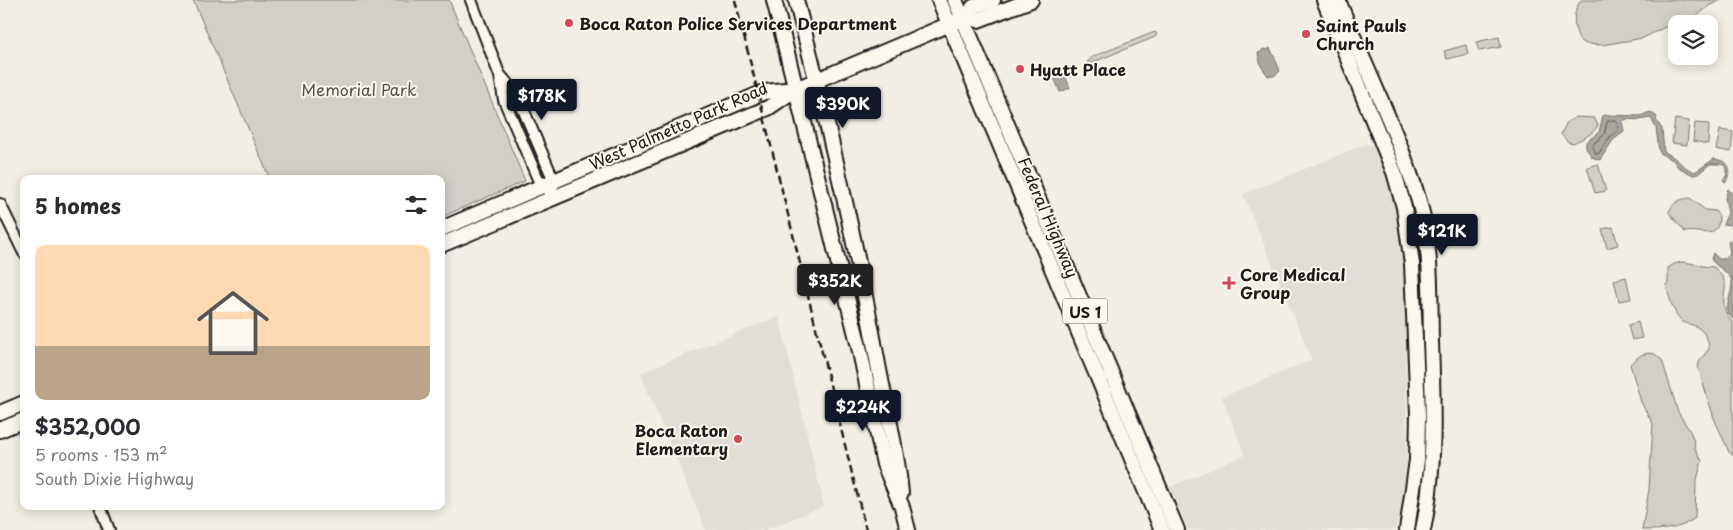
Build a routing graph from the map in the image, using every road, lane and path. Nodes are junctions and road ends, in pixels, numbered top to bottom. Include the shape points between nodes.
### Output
1 (471, 0) edge
2 (774, 0) edge
3 (796, 0) edge
4 (939, 0) edge
5 (955, 0) edge
6 (993, 0) edge
7 (1031, 0) edge
8 (1324, 0) edge
9 (1338, 0) edge
10 (966, 17) junction
11 (950, 25) junction
12 (816, 80) junction
13 (796, 89) junction
14 (548, 184) junction
15 (555, 198) junction
16 (0, 204) edge
17 (445, 227) edge
18 (1040, 242) junction
19 (445, 243) edge
20 (20, 245) edge
21 (1064, 261) junction
22 (1051, 266) junction
23 (1074, 285) junction
24 (20, 405) edge
25 (0, 413) edge
26 (20, 422) edge
27 (0, 430) edge
28 (902, 506) junction
29 (102, 510) edge
30 (109, 530) edge
31 (908, 530) edge
32 (1162, 530) edge
33 (1178, 530) edge
34 (1407, 530) edge
35 (1423, 530) edge

1 - 14 street via 500,76 517,95 550,174
2 - 13 main road
3 - 12 main road
4 - 11 main road, Federal Highway / US 1
5 - 10 main road, Federal Highway / US 1
6 - 10 main road via 973,7
7 - 10 main road via 978,20
8 - 34 main road via 1391,162 1404,207 1410,244 1418,415 1417,460
9 - 35 main road via 1408,170 1424,231 1430,296 1434,433 1431,484
10 - 11 main road
10 - 21 main road, Federal Highway / US 1
11 - 12 main road
11 - 18 main road, Federal Highway / US 1
12 - 13 main road
12 - 28 main road via 861,271 898,458
13 - 14 main road, West Palmetto Park Road via 764,92
13 - 15 main road, West Palmetto Park Road via 768,108
13 - 28 main road via 884,464
14 - 15 street
14 - 17 main road, West Palmetto Park Road
15 - 19 main road, West Palmetto Park Road
16 - 20 street
18 - 21 main road via 1053,256
18 - 22 main road, Federal Highway / US 1
21 - 23 main road, Federal Highway / US 1
22 - 23 main road
22 - 32 main road, Federal Highway / US 1
23 - 33 main road, Federal Highway / US 1
24 - 25 main road
26 - 27 main road
28 - 31 main road
29 - 30 street

